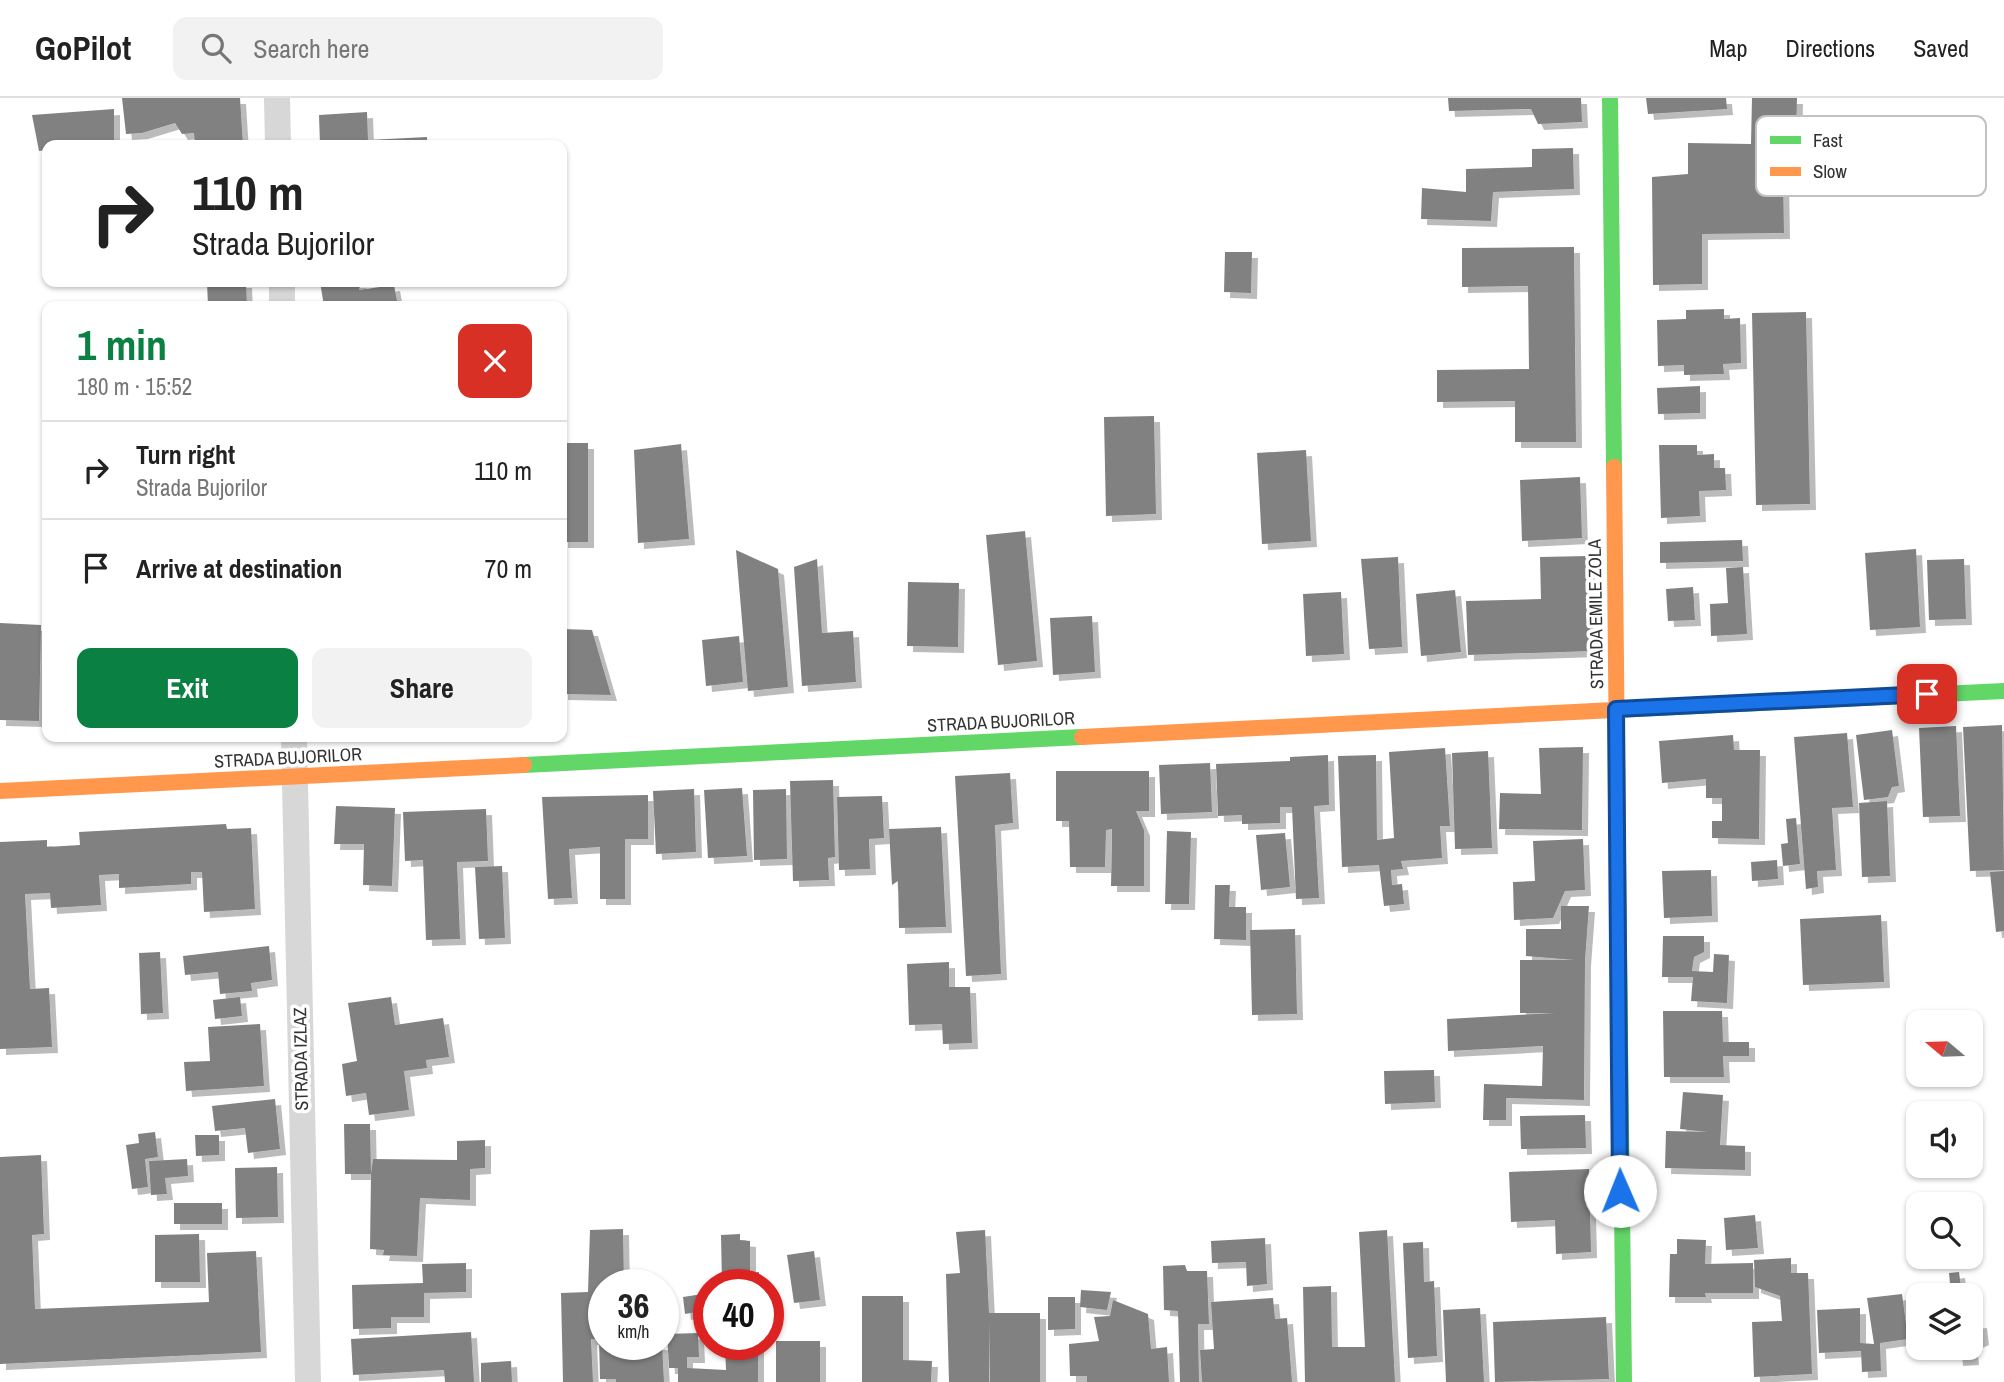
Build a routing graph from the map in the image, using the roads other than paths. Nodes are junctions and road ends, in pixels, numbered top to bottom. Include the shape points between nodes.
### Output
1 (277, 98) edge
2 (1610, 98) edge
3 (278, 140) edge
4 (2004, 691) edge
5 (1616, 709) junction
6 (294, 742) edge
7 (295, 777) junction
8 (0, 791) edge
9 (308, 1382) edge
10 (1624, 1382) edge

1 - 3 street
2 - 5 main road, STRADA EMILE ZOLA
4 - 5 main road, STRADA BUJORILOR
5 - 7 main road, STRADA BUJORILOR
5 - 10 main road, STRADA EMILE ZOLA
6 - 7 street, STRADA IZLAZ
7 - 8 main road, STRADA BUJORILOR
7 - 9 street, STRADA IZLAZ

